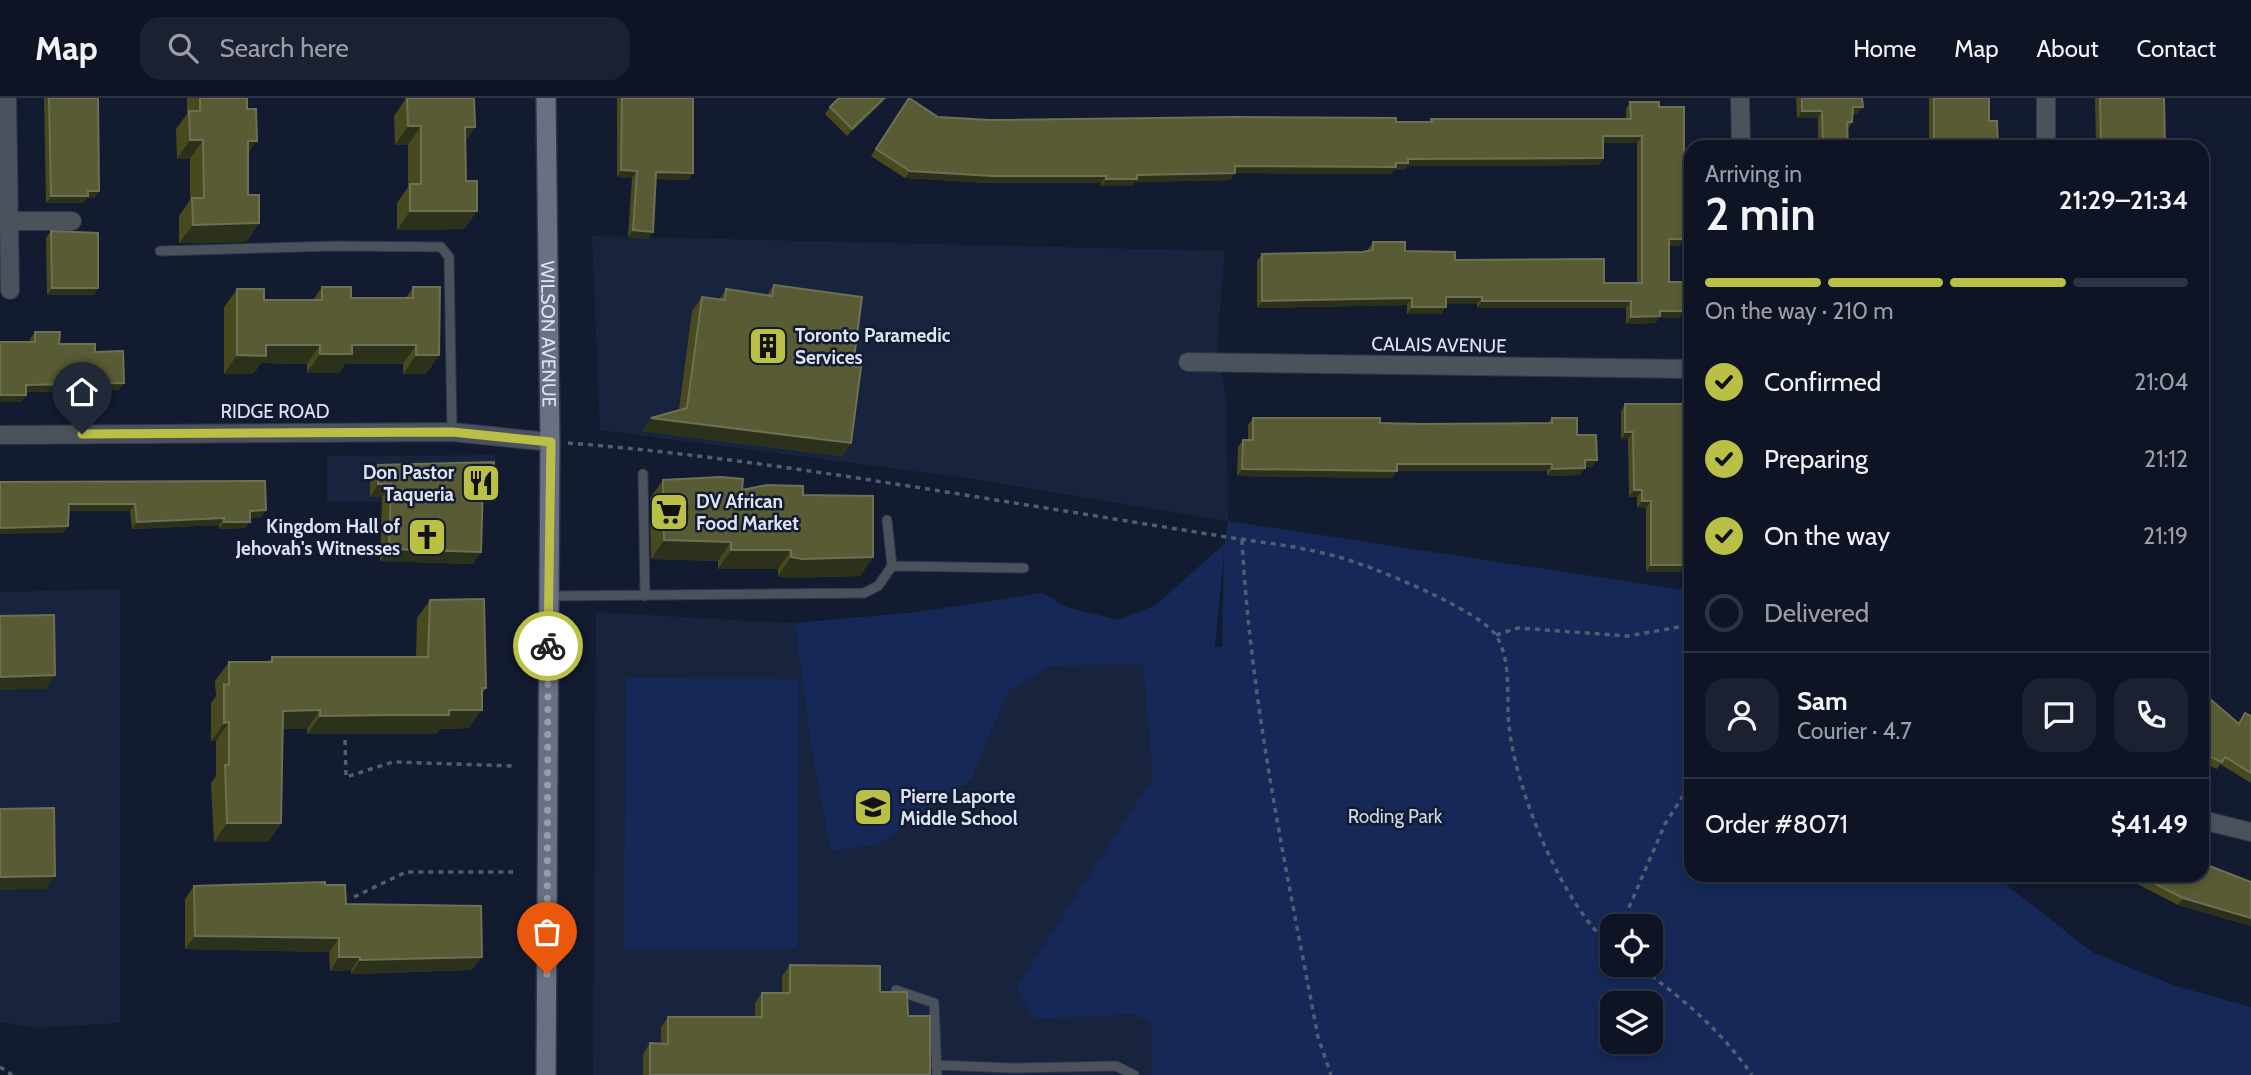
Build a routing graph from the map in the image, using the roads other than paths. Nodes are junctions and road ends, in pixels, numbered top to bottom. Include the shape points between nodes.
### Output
1 (7, 98) edge
2 (546, 98) edge
3 (1740, 98) edge
4 (2046, 98) edge
5 (1741, 140) edge
6 (2046, 140) edge
7 (9, 221) junction
8 (72, 221) dead end
9 (160, 251) dead end
10 (10, 290) dead end
11 (1188, 362) dead end
12 (1684, 369) edge
13 (452, 432) junction
14 (0, 435) edge
15 (551, 442) junction
16 (643, 474) dead end
17 (887, 520) dead end
18 (892, 566) junction
19 (1024, 568) dead end
20 (548, 596) junction
21 (645, 596) junction
22 (2209, 822) edge
23 (2251, 832) edge
24 (896, 990) edge
25 (937, 1070) edge
26 (991, 1071) edge
27 (547, 1075) edge
28 (1134, 1075) edge

1 - 7 street
2 - 15 main road, WILSON AVENUE
3 - 5 street
4 - 6 street
7 - 8 street
7 - 10 street
9 - 13 lane via 441,247 449,257
11 - 12 street, CALAIS AVENUE
13 - 14 street, RIDGE ROAD
13 - 15 street, RIDGE ROAD
15 - 20 main road, WILSON AVENUE
16 - 21 lane
17 - 18 lane
18 - 19 lane
18 - 21 lane via 878,586 864,593
20 - 21 lane
20 - 27 main road, WILSON AVENUE
22 - 23 street
24 - 25 lane via 934,1003
25 - 26 lane
26 - 28 lane via 1116,1066

